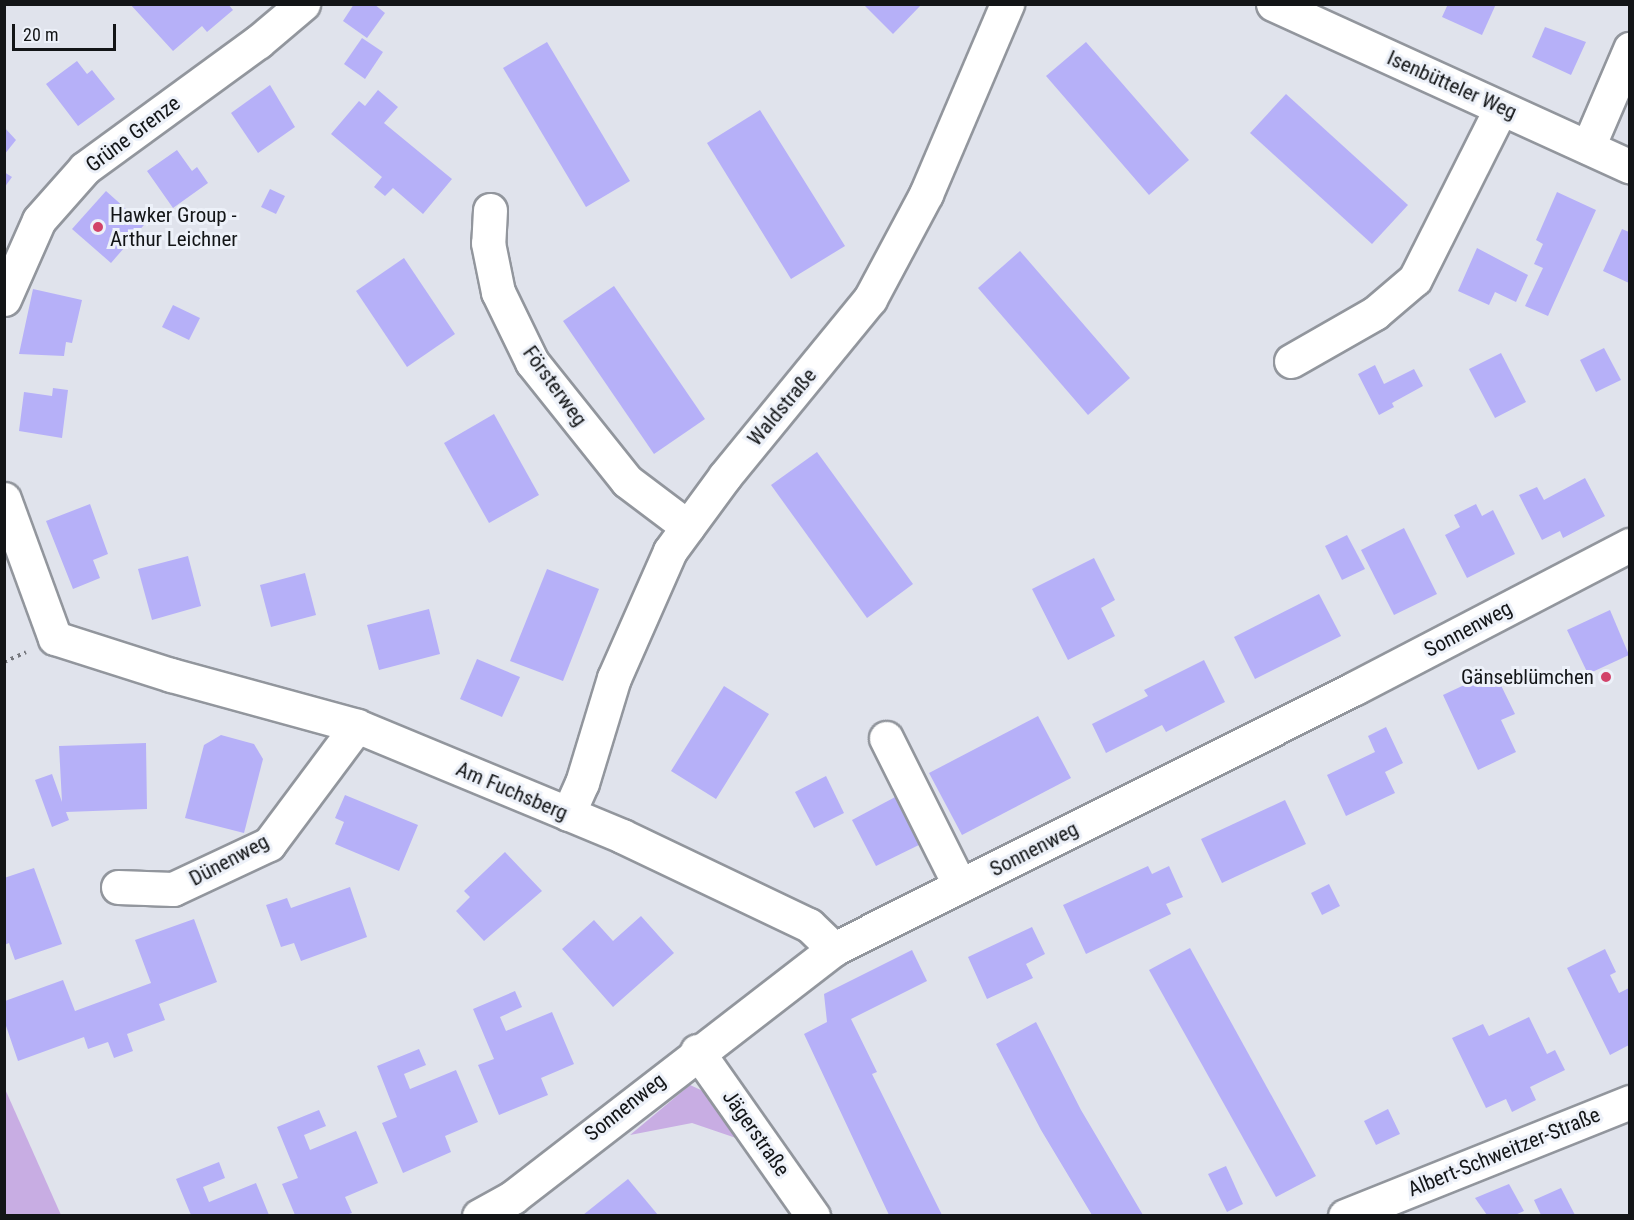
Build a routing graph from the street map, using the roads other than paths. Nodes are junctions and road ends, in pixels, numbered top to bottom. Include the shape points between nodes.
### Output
1 (303, 4) edge
2 (1007, 4) edge
3 (1273, 4) edge
4 (1629, 49) edge
5 (1501, 108) junction
6 (1588, 147) junction
7 (1629, 167) edge
8 (490, 210) dead end
9 (4, 299) edge
10 (1291, 361) dead end
11 (4, 499) edge
12 (688, 527) junction
13 (1629, 545) edge
14 (357, 726) junction
15 (886, 738) dead end
16 (568, 814) junction
17 (960, 886) junction
18 (118, 887) dead end
19 (834, 949) junction
20 (697, 1051) junction
21 (1629, 1102) edge
22 (479, 1215) edge
23 (813, 1215) edge
24 (1345, 1215) edge

1 - 9 street, Grüne Grenze via 258,42 85,168 39,220
2 - 12 street, Waldstraße via 926,194 870,299
3 - 5 street, Isenbütteler Weg
4 - 6 street
5 - 6 street, Isenbütteler Weg
5 - 10 street via 1415,279 1375,313
6 - 7 street, Isenbütteler Weg
8 - 12 street, Försterweg via 488,243 498,292 532,362 627,481
11 - 14 street, Am Fuchsberg via 55,638 171,675
12 - 16 street, Waldstraße via 670,551 614,678 582,783
13 - 17 street, Sonnenweg
14 - 16 street, Am Fuchsberg
14 - 18 street, Dünenweg via 269,844 173,890
15 - 17 street
16 - 19 street, Am Fuchsberg via 809,925
17 - 19 street, Sonnenweg
19 - 20 street, Sonnenweg
20 - 22 street, Sonnenweg via 513,1197
20 - 23 street, Jägerstraße
21 - 24 street, Albert-Schweitzer-Straße

